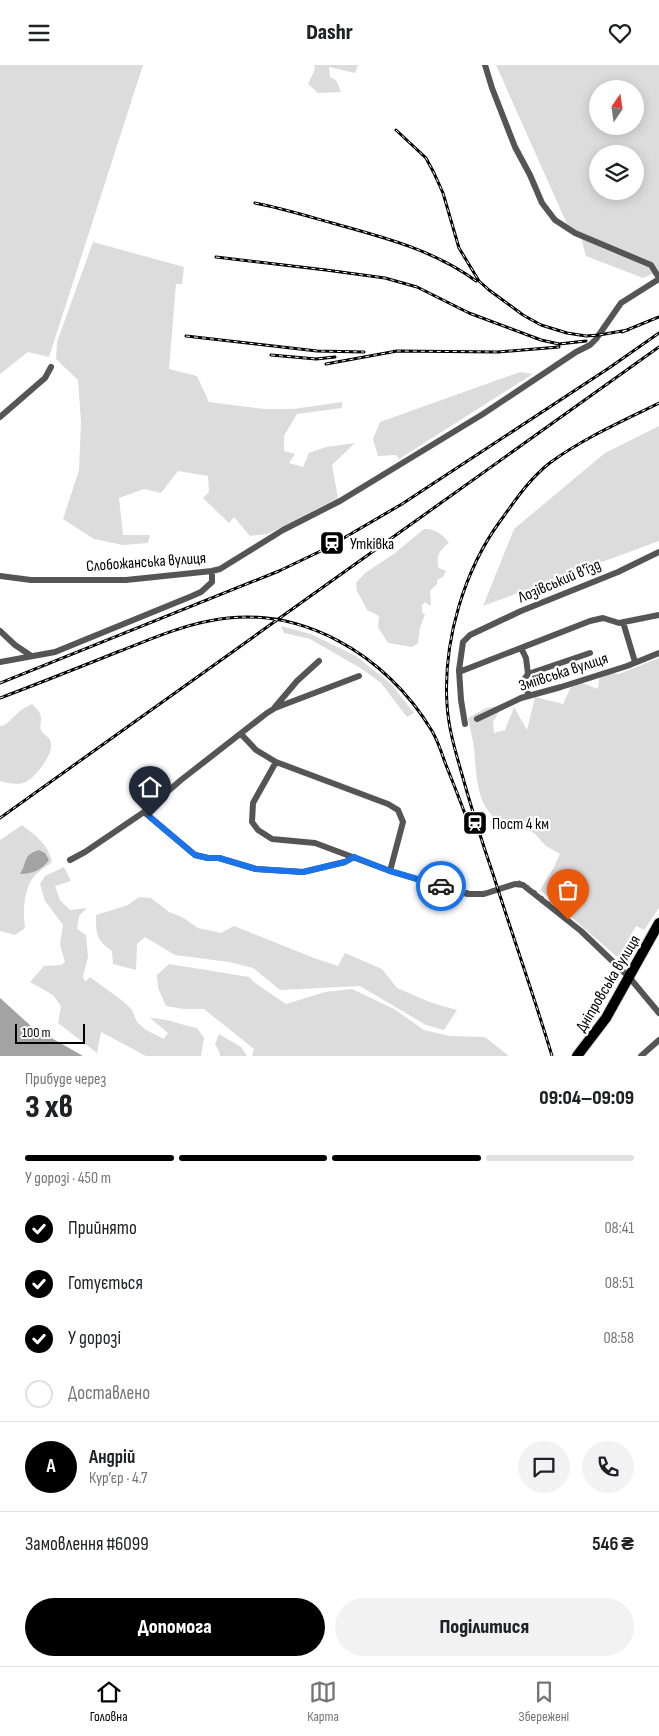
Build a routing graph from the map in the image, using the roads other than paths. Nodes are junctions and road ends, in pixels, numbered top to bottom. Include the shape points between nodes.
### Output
1 (485, 65) edge
2 (659, 279) edge
3 (51, 367) dead end
4 (0, 417) edge
5 (659, 552) edge
6 (212, 571) junction
7 (0, 576) edge
8 (659, 615) edge
9 (623, 622) junction
10 (0, 631) edge
11 (521, 648) junction
12 (590, 653) dead end
13 (659, 653) edge
14 (30, 655) junction
15 (319, 661) dead end
16 (0, 662) edge
17 (635, 662) junction
18 (459, 672) junction
19 (528, 673) junction
20 (359, 676) dead end
21 (529, 695) junction
22 (275, 708) junction
23 (477, 719) dead end
24 (465, 724) dead end
25 (241, 734) junction
26 (276, 762) junction
27 (144, 812) junction
28 (354, 857) junction
29 (70, 860) dead end
30 (390, 871) junction
31 (659, 923) edge
32 (629, 977) junction
33 (659, 1013) edge
34 (659, 1039) edge
35 (577, 1056) edge
36 (641, 1056) edge

1 - 2 street via 515,147 542,203 555,220 575,233 651,265
2 - 6 street, Слобожанська вулиця via 621,303 590,345 340,501
3 - 4 street via 45,379
5 - 18 street, Лозівський в'їзд via 470,635 464,642
6 - 7 street, Слобожанська вулиця via 126,580 31,580
6 - 14 street via 212,582 201,592 55,652
8 - 9 street
9 - 11 street via 603,618 590,621
9 - 17 street
10 - 14 street
11 - 18 street
11 - 19 street
12 - 19 street
13 - 17 street, Зміївська вулиця
14 - 16 street
15 - 22 street
17 - 21 street, Зміївська вулиця
18 - 24 street
19 - 21 street via 523,681
20 - 22 street
21 - 23 street, Зміївська вулиця
22 - 25 street
25 - 26 street via 256,750
25 - 27 street
26 - 28 street via 253,803 252,822 258,830 272,839 314,843
26 - 30 street via 398,810 403,822
27 - 28 street via 195,855 256,869 303,872
27 - 29 street
28 - 30 street
30 - 32 street via 467,894 478,895 515,884 524,885 581,931
31 - 32 highway, Дніпровська вулиця
32 - 33 street
32 - 35 highway, Дніпровська вулиця via 606,1017
34 - 36 street

